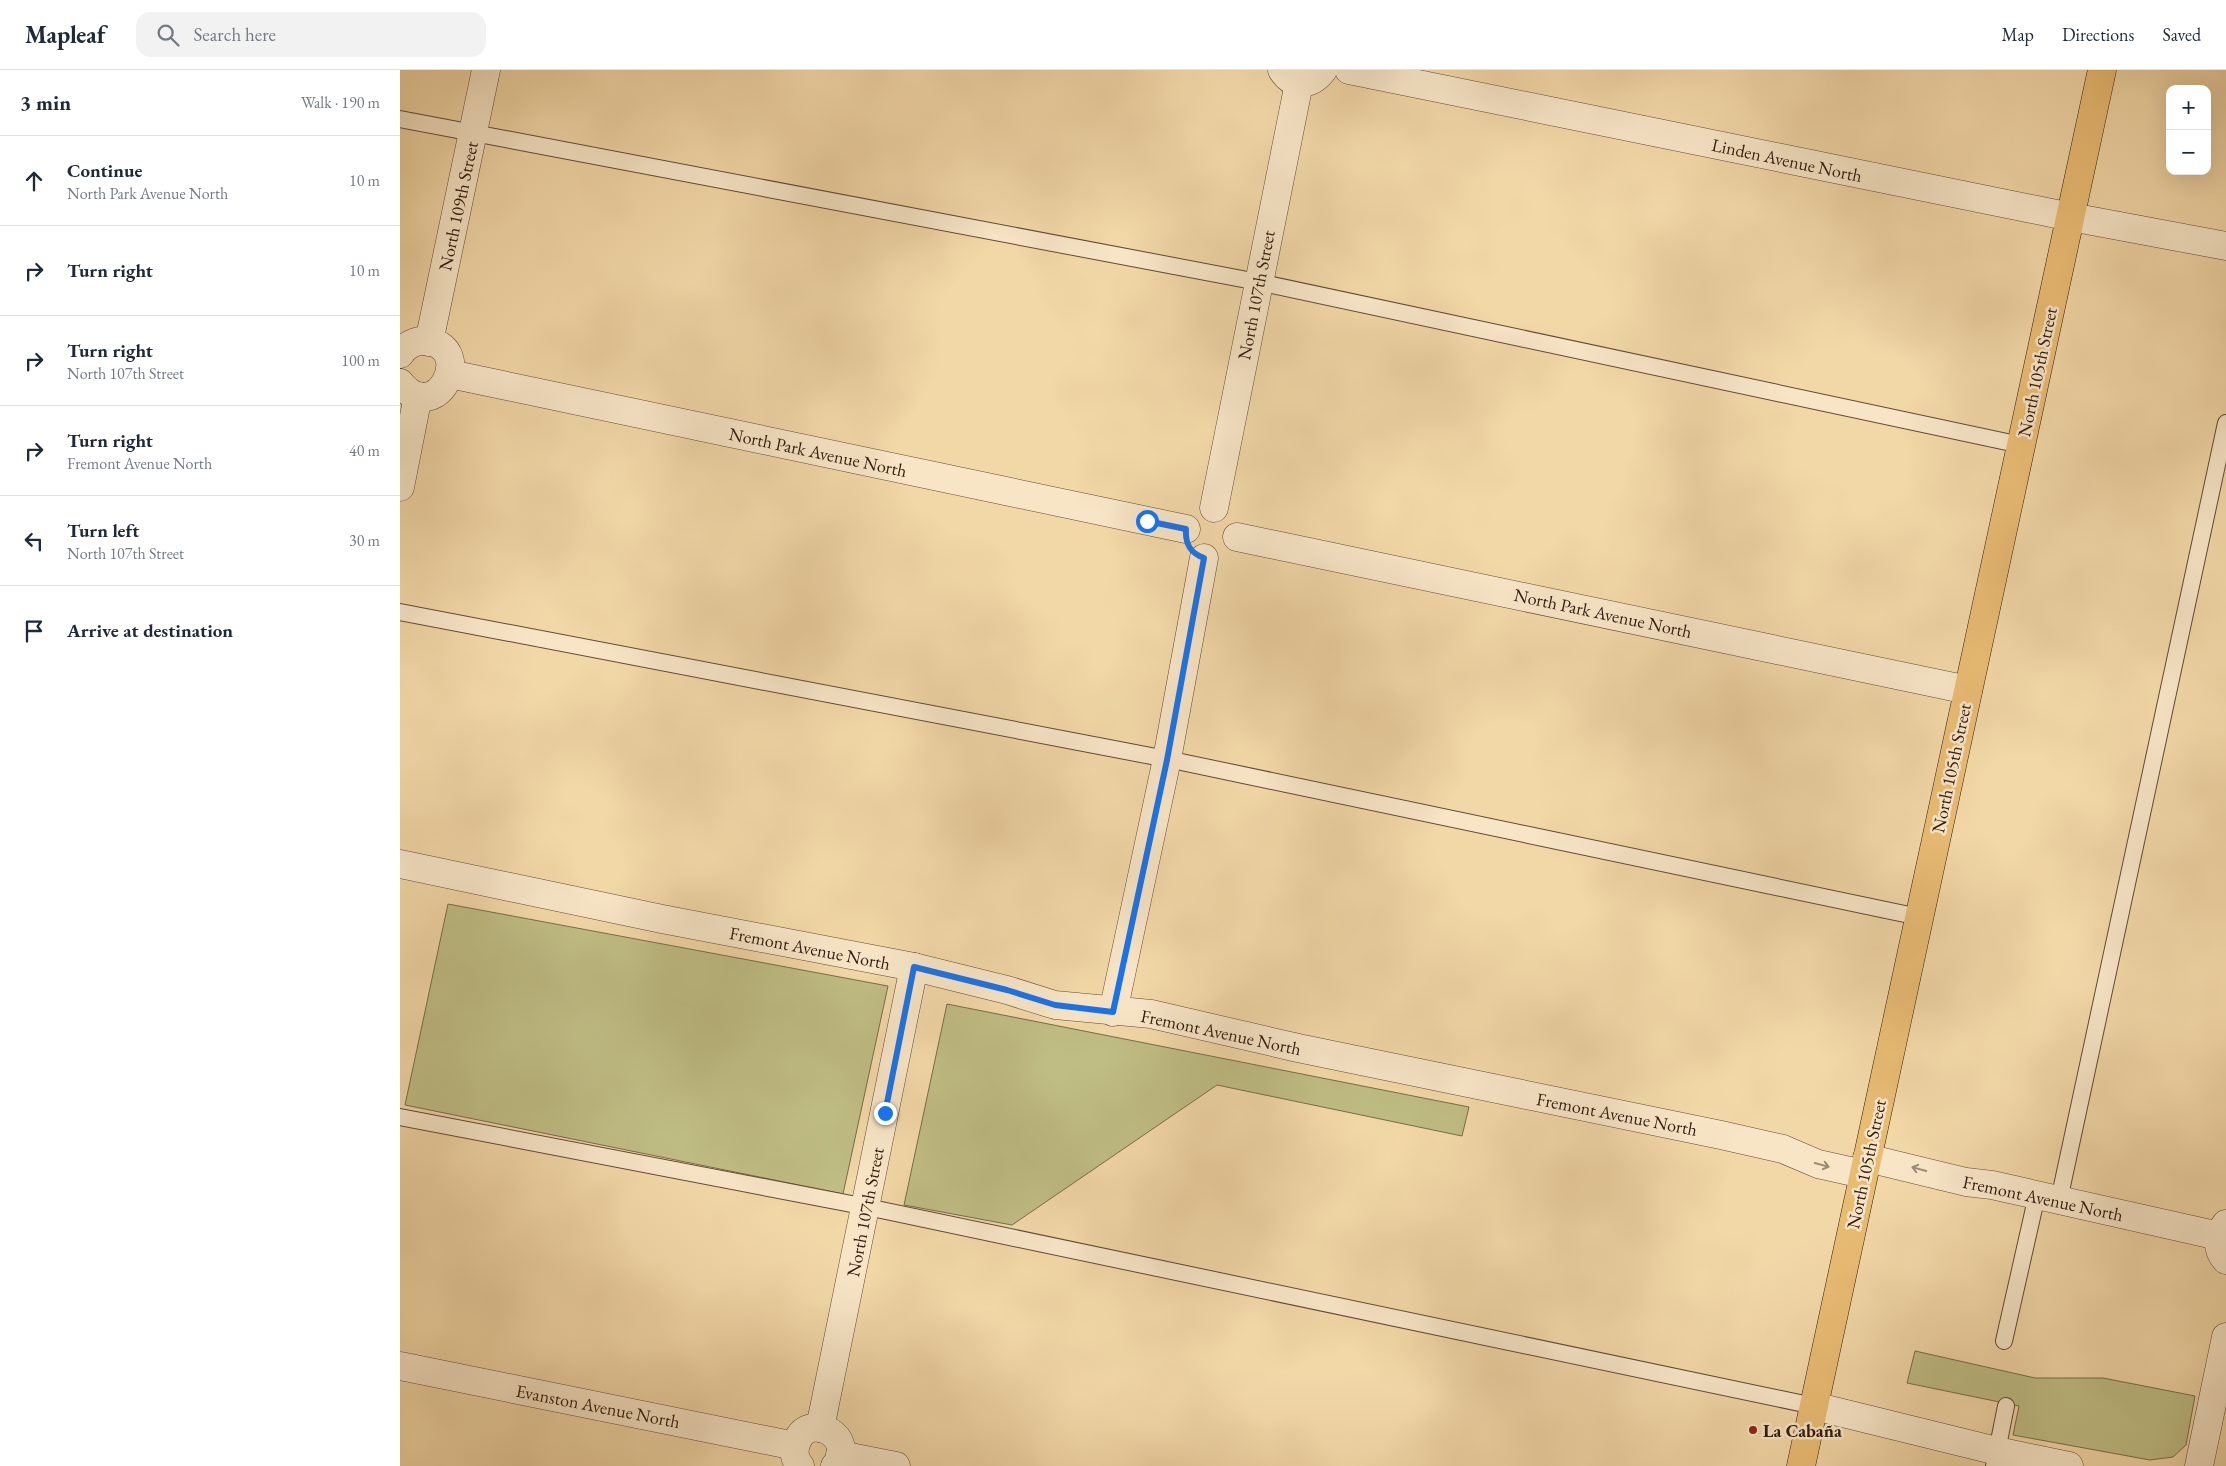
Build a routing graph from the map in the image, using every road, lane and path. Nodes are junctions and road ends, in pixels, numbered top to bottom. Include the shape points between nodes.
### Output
1 (486, 70) edge
2 (1323, 70) edge
3 (1349, 70) edge
4 (2102, 70) edge
5 (1290, 76) edge
6 (400, 119) edge
7 (473, 133) junction
8 (2071, 217) junction
9 (2226, 246) edge
10 (1258, 282) junction
11 (429, 342) junction
12 (400, 354) edge
13 (450, 374) junction
14 (409, 390) edge
15 (2226, 423) edge
16 (2021, 445) junction
17 (400, 488) edge
18 (1214, 508) junction
19 (1186, 529) junction
20 (1237, 537) junction
21 (1204, 558) junction
22 (400, 612) edge
23 (1968, 690) junction
24 (1167, 760) junction
25 (400, 864) edge
26 (1919, 917) junction
27 (914, 967) junction
28 (1113, 1012) junction
29 (400, 1117) edge
30 (1865, 1166) junction
31 (2048, 1197) junction
32 (867, 1207) junction
33 (2224, 1240) edge
34 (2226, 1336) edge
35 (2004, 1341) dead end
36 (400, 1366) edge
37 (1814, 1406) junction
38 (2006, 1406) dead end
39 (820, 1428) junction
40 (798, 1456) edge
41 (1996, 1458) edge
42 (837, 1461) edge
43 (896, 1466) edge
44 (1801, 1466) edge
45 (2069, 1466) edge
46 (2199, 1466) edge

1 - 7 street, North 109th Street
2 - 5 street via 1313,81
3 - 8 street, Linden Avenue North
4 - 8 main road, North 105th Street
5 - 10 street, North 107th Street
6 - 7 lane
7 - 10 lane
7 - 11 street, North 109th Street
8 - 9 street, Linden Avenue North
8 - 16 main road, North 105th Street
10 - 16 lane
10 - 18 street, North 107th Street
11 - 12 street via 411,344
11 - 13 street via 444,351 449,359
13 - 14 street via 446,385 431,396
13 - 19 street, North Park Avenue North
14 - 17 street
15 - 31 lane
16 - 23 main road, North 105th Street
18 - 19 street via 1201,509 1194,514
18 - 20 street via 1228,513 1237,528
19 - 21 street via 1188,546
20 - 21 street via 1229,553 1215,559
20 - 23 street, North Park Avenue North
21 - 24 street
22 - 24 lane
23 - 26 main road, North 105th Street
24 - 26 lane
24 - 28 street
25 - 27 street, Fremont Avenue North
26 - 30 main road, North 105th Street
27 - 28 street, Fremont Avenue North via 1055,1005
27 - 32 street, North 107th Street
28 -> 30 street, Fremont Avenue North via 1151,1014 1298,1048 1783,1149 1818,1164
29 - 32 lane
31 -> 30 street, Fremont Avenue North
30 - 37 main road, North 105th Street
31 - 33 street, Fremont Avenue North
31 - 35 lane
32 - 37 lane
32 - 39 street, North 107th Street
34 - 46 street
36 - 40 street, Evanston Avenue North
37 - 41 street
37 - 44 main road, North 105th Street
38 - 41 lane
39 - 40 street via 806,1430 800,1435
39 - 42 street via 827,1429 838,1440
41 - 45 street
42 - 43 street

